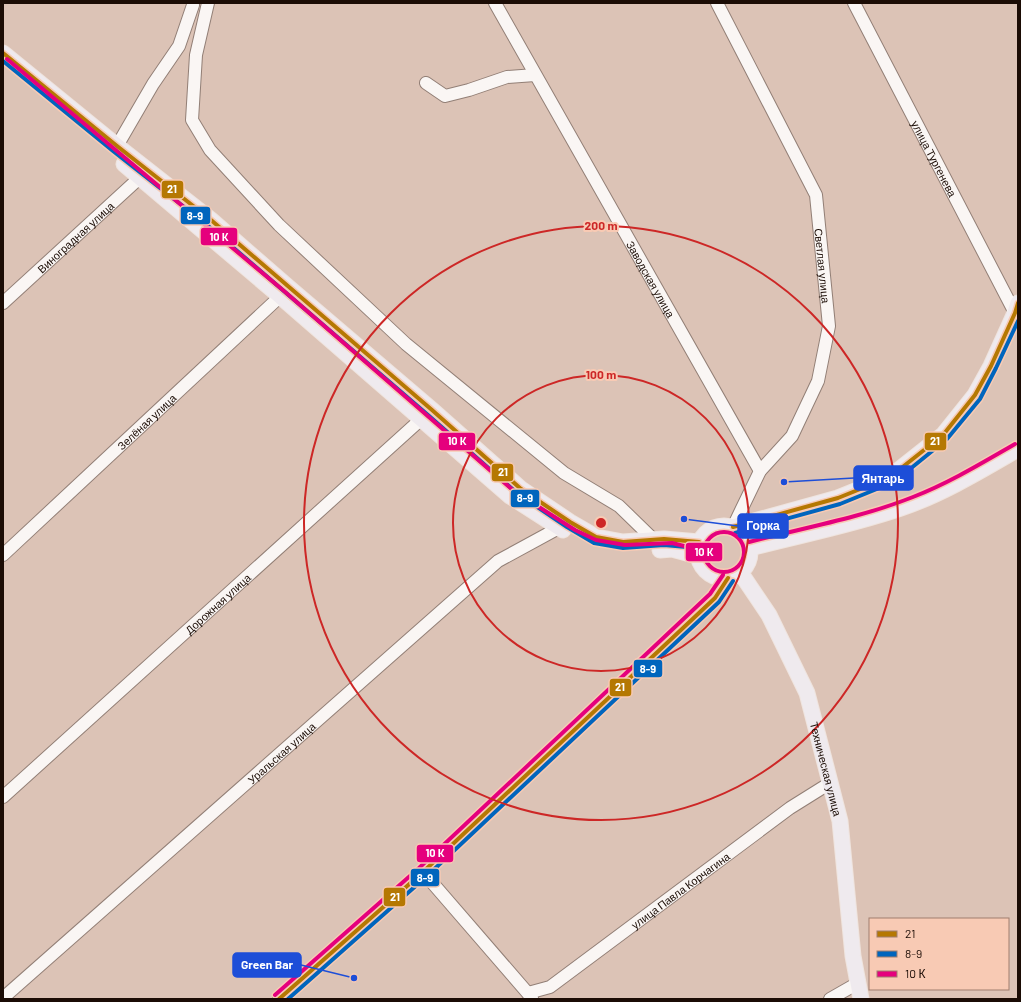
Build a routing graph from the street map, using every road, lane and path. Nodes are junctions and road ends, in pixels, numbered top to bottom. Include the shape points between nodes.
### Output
1 (208, 3) edge
2 (495, 3) edge
3 (717, 3) edge
4 (854, 3) edge
5 (193, 5) dead end
6 (3, 54) edge
7 (3, 64) edge
8 (535, 75) junction
9 (426, 83) dead end
10 (117, 146) junction
11 (144, 174) junction
12 (285, 292) junction
13 (3, 302) edge
14 (1017, 308) edge
15 (426, 414) junction
16 (1018, 449) edge
17 (760, 471) junction
18 (565, 525) junction
19 (733, 527) junction
20 (654, 540) junction
21 (750, 548) junction
22 (698, 549) junction
23 (3, 555) edge
24 (734, 575) junction
25 (830, 783) junction
26 (3, 796) edge
27 (423, 872) junction
28 (858, 983) junction
29 (531, 996) edge
30 (4, 997) edge
31 (279, 999) edge
32 (830, 999) edge
33 (861, 999) edge

1 - 20 street via 196,55 192,120 210,150 279,225 406,344 564,473 619,506
2 - 8 street, Заводская улица
3 - 17 street, Светлая улица via 816,195 829,326 818,380 802,415 792,436
4 - 14 street, улица Тургенева
5 - 10 street via 179,46 153,84
6 - 10 main road
7 - 11 main road
8 - 9 street via 507,77 445,96
8 - 17 street, Заводская улица
10 - 11 main road
11 - 12 main road via 211,220
11 - 13 street, Виноградная улица
12 - 15 main road
12 - 23 street, Зелёная улица
14 - 19 main road, улица Тургенева via 975,395 943,435 890,477 838,498
15 - 18 main road
15 - 26 street, Дорожная улица
16 - 21 main road via 962,482 902,508
17 - 19 street, Светлая улица
18 - 20 main road via 596,537 623,542
18 - 22 main road via 594,546 625,551
18 - 30 street, Уральская улица via 498,561
19 - 21 main road via 744,535
19 - 22 main road via 717,526 709,530 703,535
20 - 22 main road via 664,539
21 - 24 main road via 748,561
22 - 24 main road via 700,564 705,570 720,578
24 - 25 main road, Техническая улица via 769,615 807,693
24 - 27 street via 715,598
25 - 28 main road, Техническая улица via 840,821
25 - 29 street, улица Павла Корчагина via 790,808 550,987
27 - 29 street
27 - 31 street
28 - 32 street
28 - 33 main road, Техническая улица

